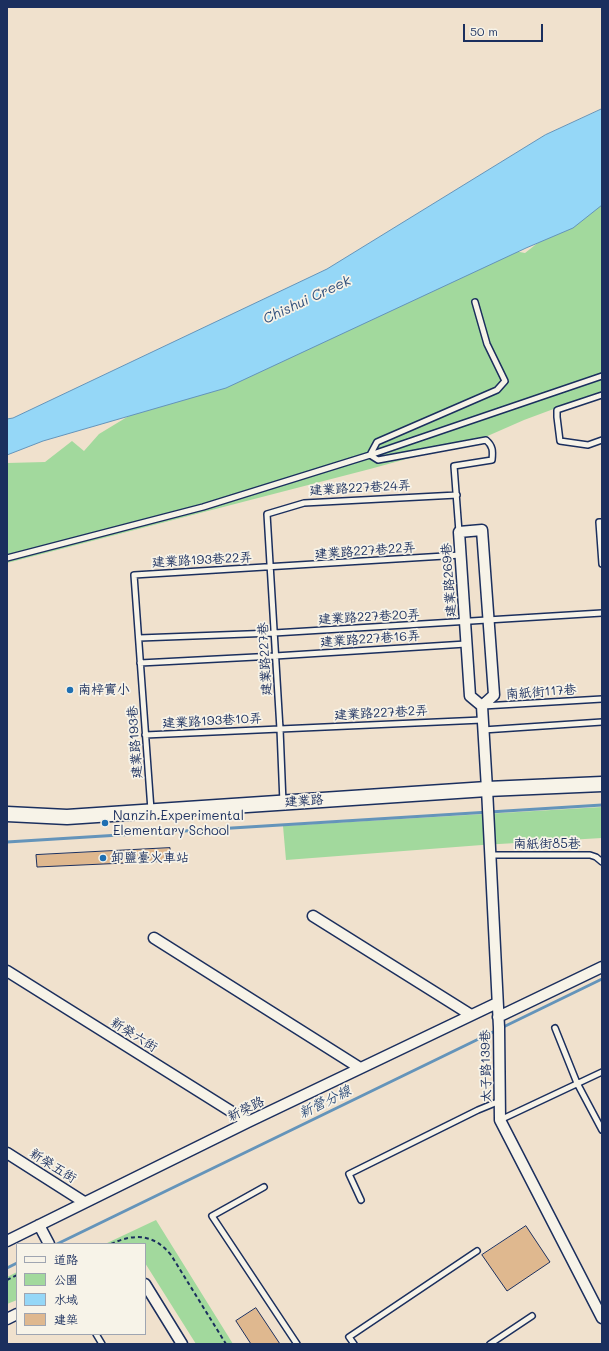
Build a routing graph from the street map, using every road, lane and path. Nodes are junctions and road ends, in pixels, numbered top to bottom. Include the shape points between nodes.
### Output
1 (474, 302) dead end
2 (602, 376) edge
3 (602, 395) edge
4 (602, 440) edge
5 (370, 455) junction
6 (457, 495) junction
7 (267, 514) joint
8 (600, 522) edge
9 (459, 532) junction
10 (461, 555) junction
11 (602, 555) edge
12 (7, 558) edge
13 (602, 564) edge
14 (270, 568) junction
15 (134, 575) joint
16 (602, 613) edge
17 (488, 620) junction
18 (465, 622) junction
19 (274, 633) junction
20 (139, 638) junction
21 (466, 644) junction
22 (275, 656) junction
23 (140, 663) junction
24 (602, 699) edge
25 (482, 706) junction
26 (602, 722) edge
27 (483, 725) junction
28 (280, 728) junction
29 (145, 735) junction
30 (602, 784) edge
31 (487, 789) junction
32 (283, 803) junction
33 (152, 811) junction
34 (7, 814) edge
35 (490, 855) junction
36 (602, 862) edge
37 (313, 916) dead end
38 (154, 938) dead end
39 (602, 967) edge
40 (7, 971) edge
41 (497, 1003) junction
42 (471, 1015) junction
43 (499, 1022) junction
44 (555, 1028) dead end
45 (360, 1068) junction
46 (602, 1072) edge
47 (577, 1083) junction
48 (500, 1101) junction
49 (500, 1120) junction
50 (248, 1122) junction
51 (602, 1130) edge
52 (7, 1153) edge
53 (264, 1187) dead end
54 (361, 1200) dead end
55 (84, 1202) junction
56 (39, 1226) junction
57 (7, 1241) edge
58 (48, 1243) edge
59 (113, 1243) edge
60 (476, 1251) dead end
61 (16, 1276) edge
62 (7, 1280) edge
63 (146, 1286) edge
64 (16, 1314) edge
65 (532, 1316) dead end
66 (602, 1318) edge
67 (7, 1319) edge
68 (97, 1335) edge
69 (102, 1344) edge
70 (182, 1344) edge
71 (226, 1344) edge
72 (297, 1344) edge
73 (354, 1344) edge
74 (490, 1344) edge

1 - 5 lane via 487,344 505,381 497,390 377,442
2 - 5 lane
3 - 4 lane via 557,410 556,417 560,441 588,445
5 - 6 lane via 378,460 486,440 492,445 492,460 454,466
5 - 12 lane via 203,507
6 - 7 lane, 建業路227巷24弄 via 304,503
6 - 9 lane
7 - 14 lane, 建業路227巷
8 - 11 lane
9 - 10 street, 建業路269巷
9 - 17 street, 建業路269巷 via 482,530
10 - 14 lane, 建業路227巷22弄
10 - 18 street, 建業路269巷
11 - 13 lane
14 - 15 lane, 建業路193巷22弄
14 - 19 lane, 建業路227巷
15 - 20 lane, 建業路193巷
16 - 17 lane, 建業路227巷20弄
17 - 18 lane, 建業路227巷20弄
17 - 25 street, 建業路269巷 via 494,695
18 - 19 lane, 建業路227巷20弄
18 - 21 street, 建業路269巷
19 - 20 lane, 建業路227巷20弄
19 - 22 lane, 建業路227巷
20 - 23 lane, 建業路193巷
21 - 22 lane, 建業路227巷16弄
21 - 25 street, 建業路269巷 via 470,696
22 - 23 lane, 建業路227巷16弄
22 - 28 lane, 建業路227巷
23 - 29 lane, 建業路193巷
24 - 25 lane, 南紙街117巷
25 - 27 street
26 - 27 lane
27 - 28 lane, 建業路227巷2弄
27 - 31 street
28 - 29 lane, 建業路193巷10弄
28 - 32 lane, 建業路227巷
29 - 33 lane, 建業路193巷
30 - 31 street, 建業路
31 - 32 street, 建業路
31 - 35 street, 太子路139巷
32 - 33 street, 建業路
33 - 34 street, 建業路 via 67,817
35 - 36 lane, 南紙街85巷 via 590,855
35 - 41 street, 太子路139巷
37 - 42 street
38 - 45 street
39 - 43 street
40 - 50 street, 新榮六街
41 - 42 street, 新榮路
41 - 43 street, 太子路139巷
42 - 45 street, 新榮路
43 - 48 street, 太子路139巷
44 - 47 lane
45 - 50 street, 新榮路
46 - 47 lane
47 - 49 lane
47 - 51 lane
48 - 49 street, 太子路139巷
48 - 54 lane via 349,1174
49 - 66 street, 太子路139巷
50 - 55 street, 新榮路
52 - 55 street, 新榮五街
53 - 72 lane via 212,1216
55 - 56 street, 新榮路
56 - 57 street, 新榮路
56 - 58 street
59 - 71 path via 132,1236 145,1237 164,1246
60 - 73 lane via 349,1337
61 - 62 path
63 - 70 street
64 - 67 street
65 - 74 lane
68 - 69 lane

